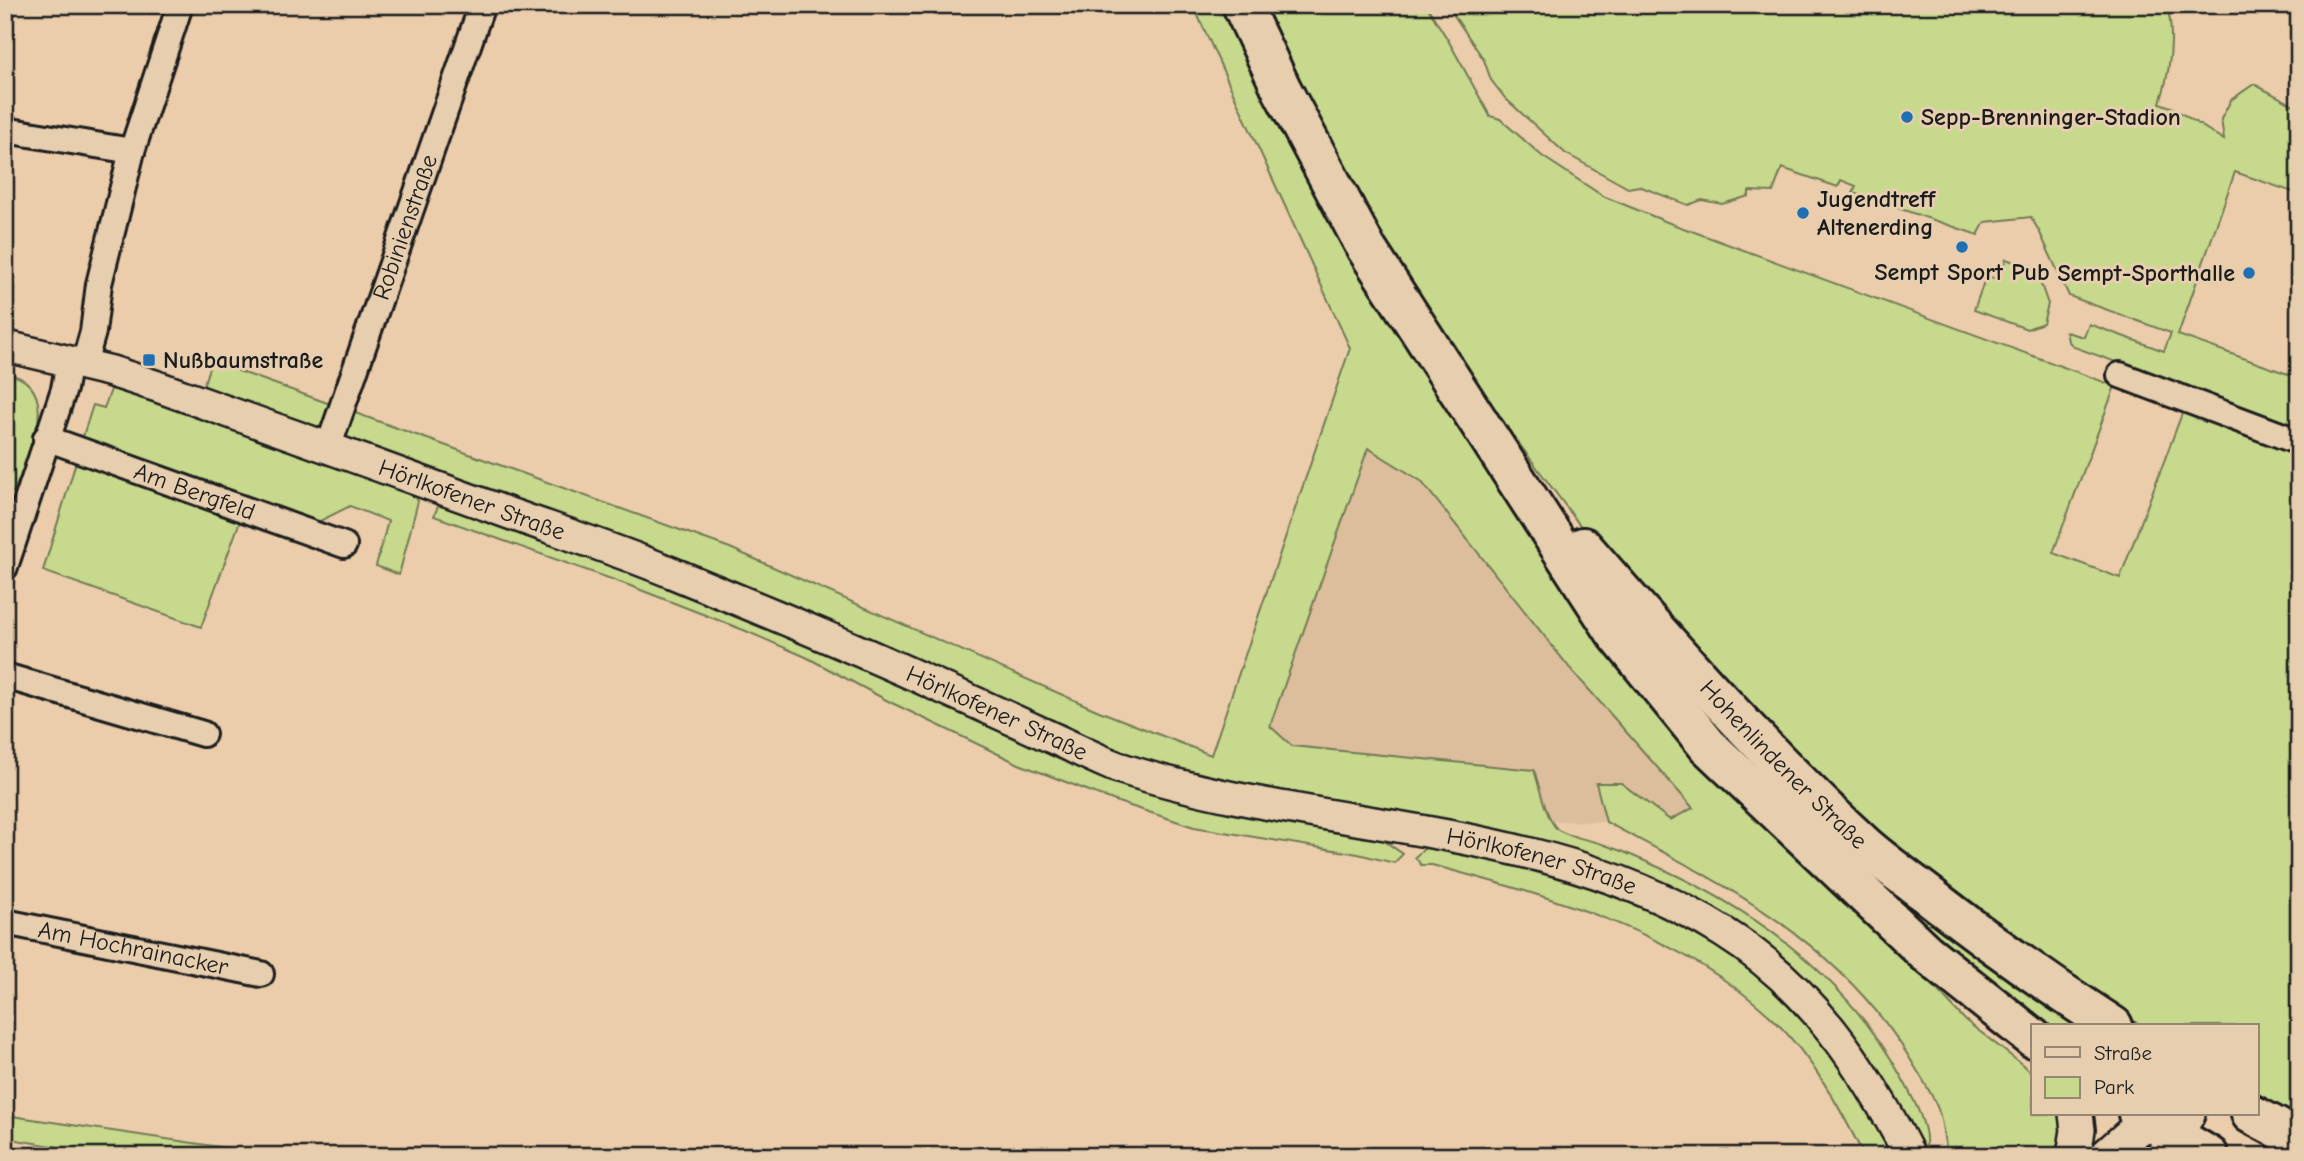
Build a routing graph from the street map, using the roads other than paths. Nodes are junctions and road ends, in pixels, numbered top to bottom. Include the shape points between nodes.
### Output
1 (180, 5) edge
2 (482, 5) edge
3 (1242, 5) edge
4 (5, 130) edge
5 (132, 151) junction
6 (5, 346) edge
7 (76, 363) junction
8 (2120, 375) dead end
9 (46, 438) junction
10 (2299, 442) edge
11 (328, 448) junction
12 (1498, 451) junction
13 (12, 519) edge
14 (344, 545) dead end
15 (5, 567) edge
16 (5, 676) edge
17 (202, 734) dead end
18 (5, 922) edge
19 (261, 974) dead end
20 (2110, 1024) edge
21 (2031, 1036) edge
22 (2076, 1116) edge
23 (2255, 1116) edge
24 (2162, 1126) edge
25 (2299, 1139) edge
26 (1910, 1156) edge
27 (2074, 1156) edge
28 (2106, 1156) edge
29 (2209, 1156) edge

1 - 5 street
2 - 11 street, Robinienstraße
3 - 12 main road via 1366,248
4 - 5 street
5 - 7 street via 99,285 93,332
6 - 7 street, Hörlkofener Straße
7 - 9 street
7 - 11 street, Hörlkofener Straße via 156,386
8 - 10 street
9 - 13 street
9 - 14 street, Am Bergfeld
11 - 26 street, Hörlkofener Straße via 666,570 879,659 1114,766 1276,806 1480,842 1629,884 1724,932 1806,1001 1842,1041
12 - 20 main road, Hohenlindener Straße via 1727,707 1866,846 1961,921
12 - 21 main road via 1615,632 1708,746 1925,953
13 - 15 street
16 - 17 street
18 - 19 street, Am Hochrainacker
22 - 27 main road
23 - 25 main road
24 - 28 main road
24 - 29 main road

